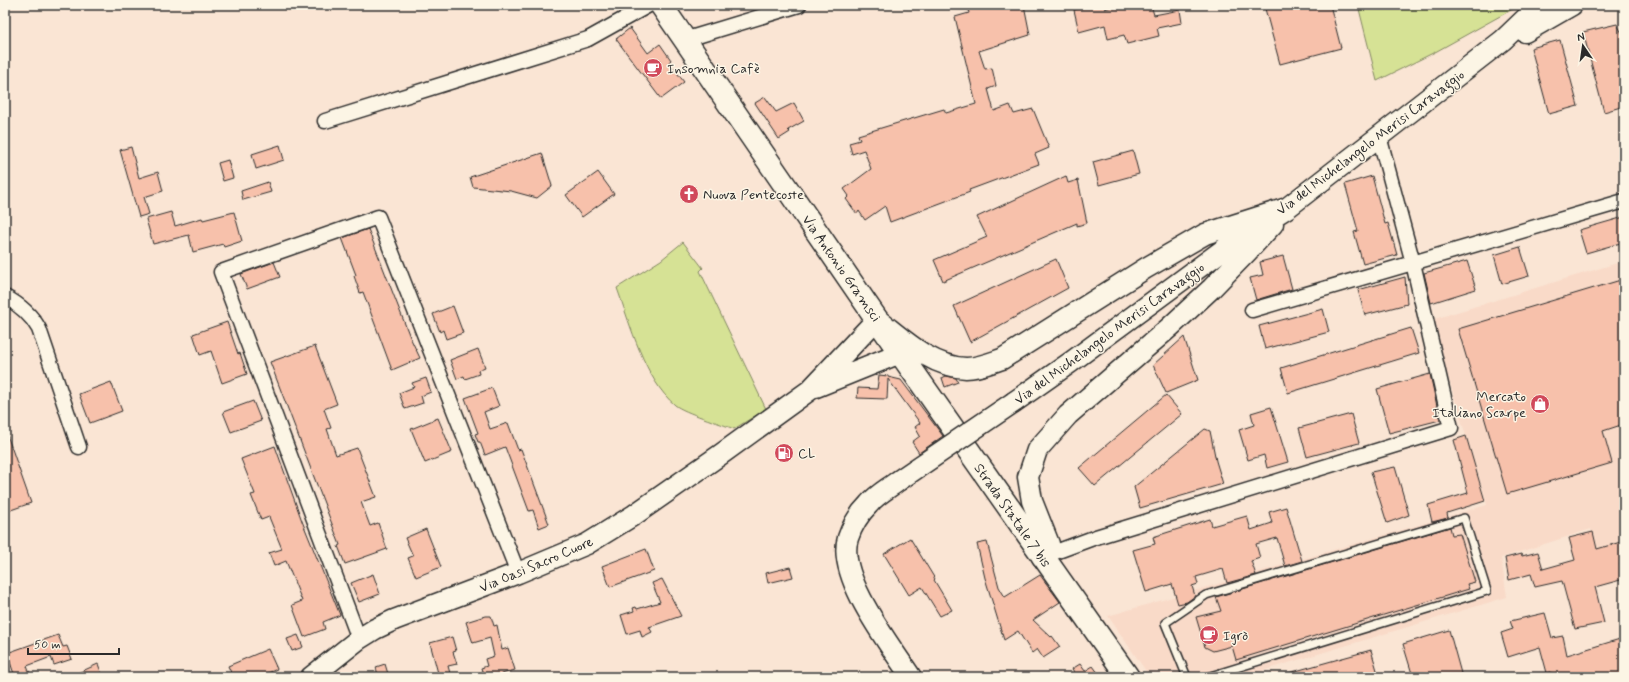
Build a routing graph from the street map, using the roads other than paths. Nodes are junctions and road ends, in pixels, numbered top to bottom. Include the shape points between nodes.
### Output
1 (649, 5) edge
2 (661, 5) edge
3 (798, 5) edge
4 (1544, 5) edge
5 (1572, 5) edge
6 (684, 40) junction
7 (1503, 40) junction
8 (324, 121) dead end
9 (1379, 136) junction
10 (1624, 201) edge
11 (1288, 208) junction
12 (1413, 263) junction
13 (5, 297) edge
14 (1252, 310) dead end
15 (877, 319) junction
16 (900, 353) junction
17 (810, 390) junction
18 (79, 447) dead end
19 (1042, 557) junction
20 (518, 574) junction
21 (359, 639) junction
22 (311, 677) edge
23 (911, 677) edge
24 (1128, 677) edge
25 (1187, 677) edge
26 (1207, 677) edge

1 - 8 street via 588,39
2 - 6 main road, Via Antonio Gramsci
3 - 6 street
4 - 7 street via 1528,16
5 - 7 street via 1522,34
6 - 15 main road, Via Antonio Gramsci
7 - 9 street, Via del Michelangelo Merisi Caravaggio
9 - 11 street, Via del Michelangelo Merisi Caravaggio
9 - 12 street
10 - 12 street
11 - 15 street via 1205,234 1002,359 984,365 966,368 946,365 929,358
11 - 19 street via 1212,288 1068,416 1037,450 1028,477 1032,501 1048,544
11 - 23 street, Via del Michelangelo Merisi Caravaggio, bridge via 1239,238 1071,362 869,503 848,538 846,555 851,577 860,598
12 - 14 street
12 - 19 street via 1451,428 1096,536
13 - 18 street via 26,311 39,329
15 - 16 main road, Via Antonio Gramsci
15 - 17 street, Via Oasi Sacro Cuore
16 - 17 street, Via Oasi Sacro Cuore
16 - 19 main road, Strada Statale 7 bis
17 - 20 street, Via Oasi Sacro Cuore via 634,515 587,544
19 - 24 main road, Strada Statale 7 bis
20 - 21 street, Via Oasi Sacro Cuore via 394,620
20 - 21 street via 378,217 221,272
21 - 22 street, Via Oasi Sacro Cuore
25 - 26 lane via 1165,623 1206,595 1464,518 1487,591

